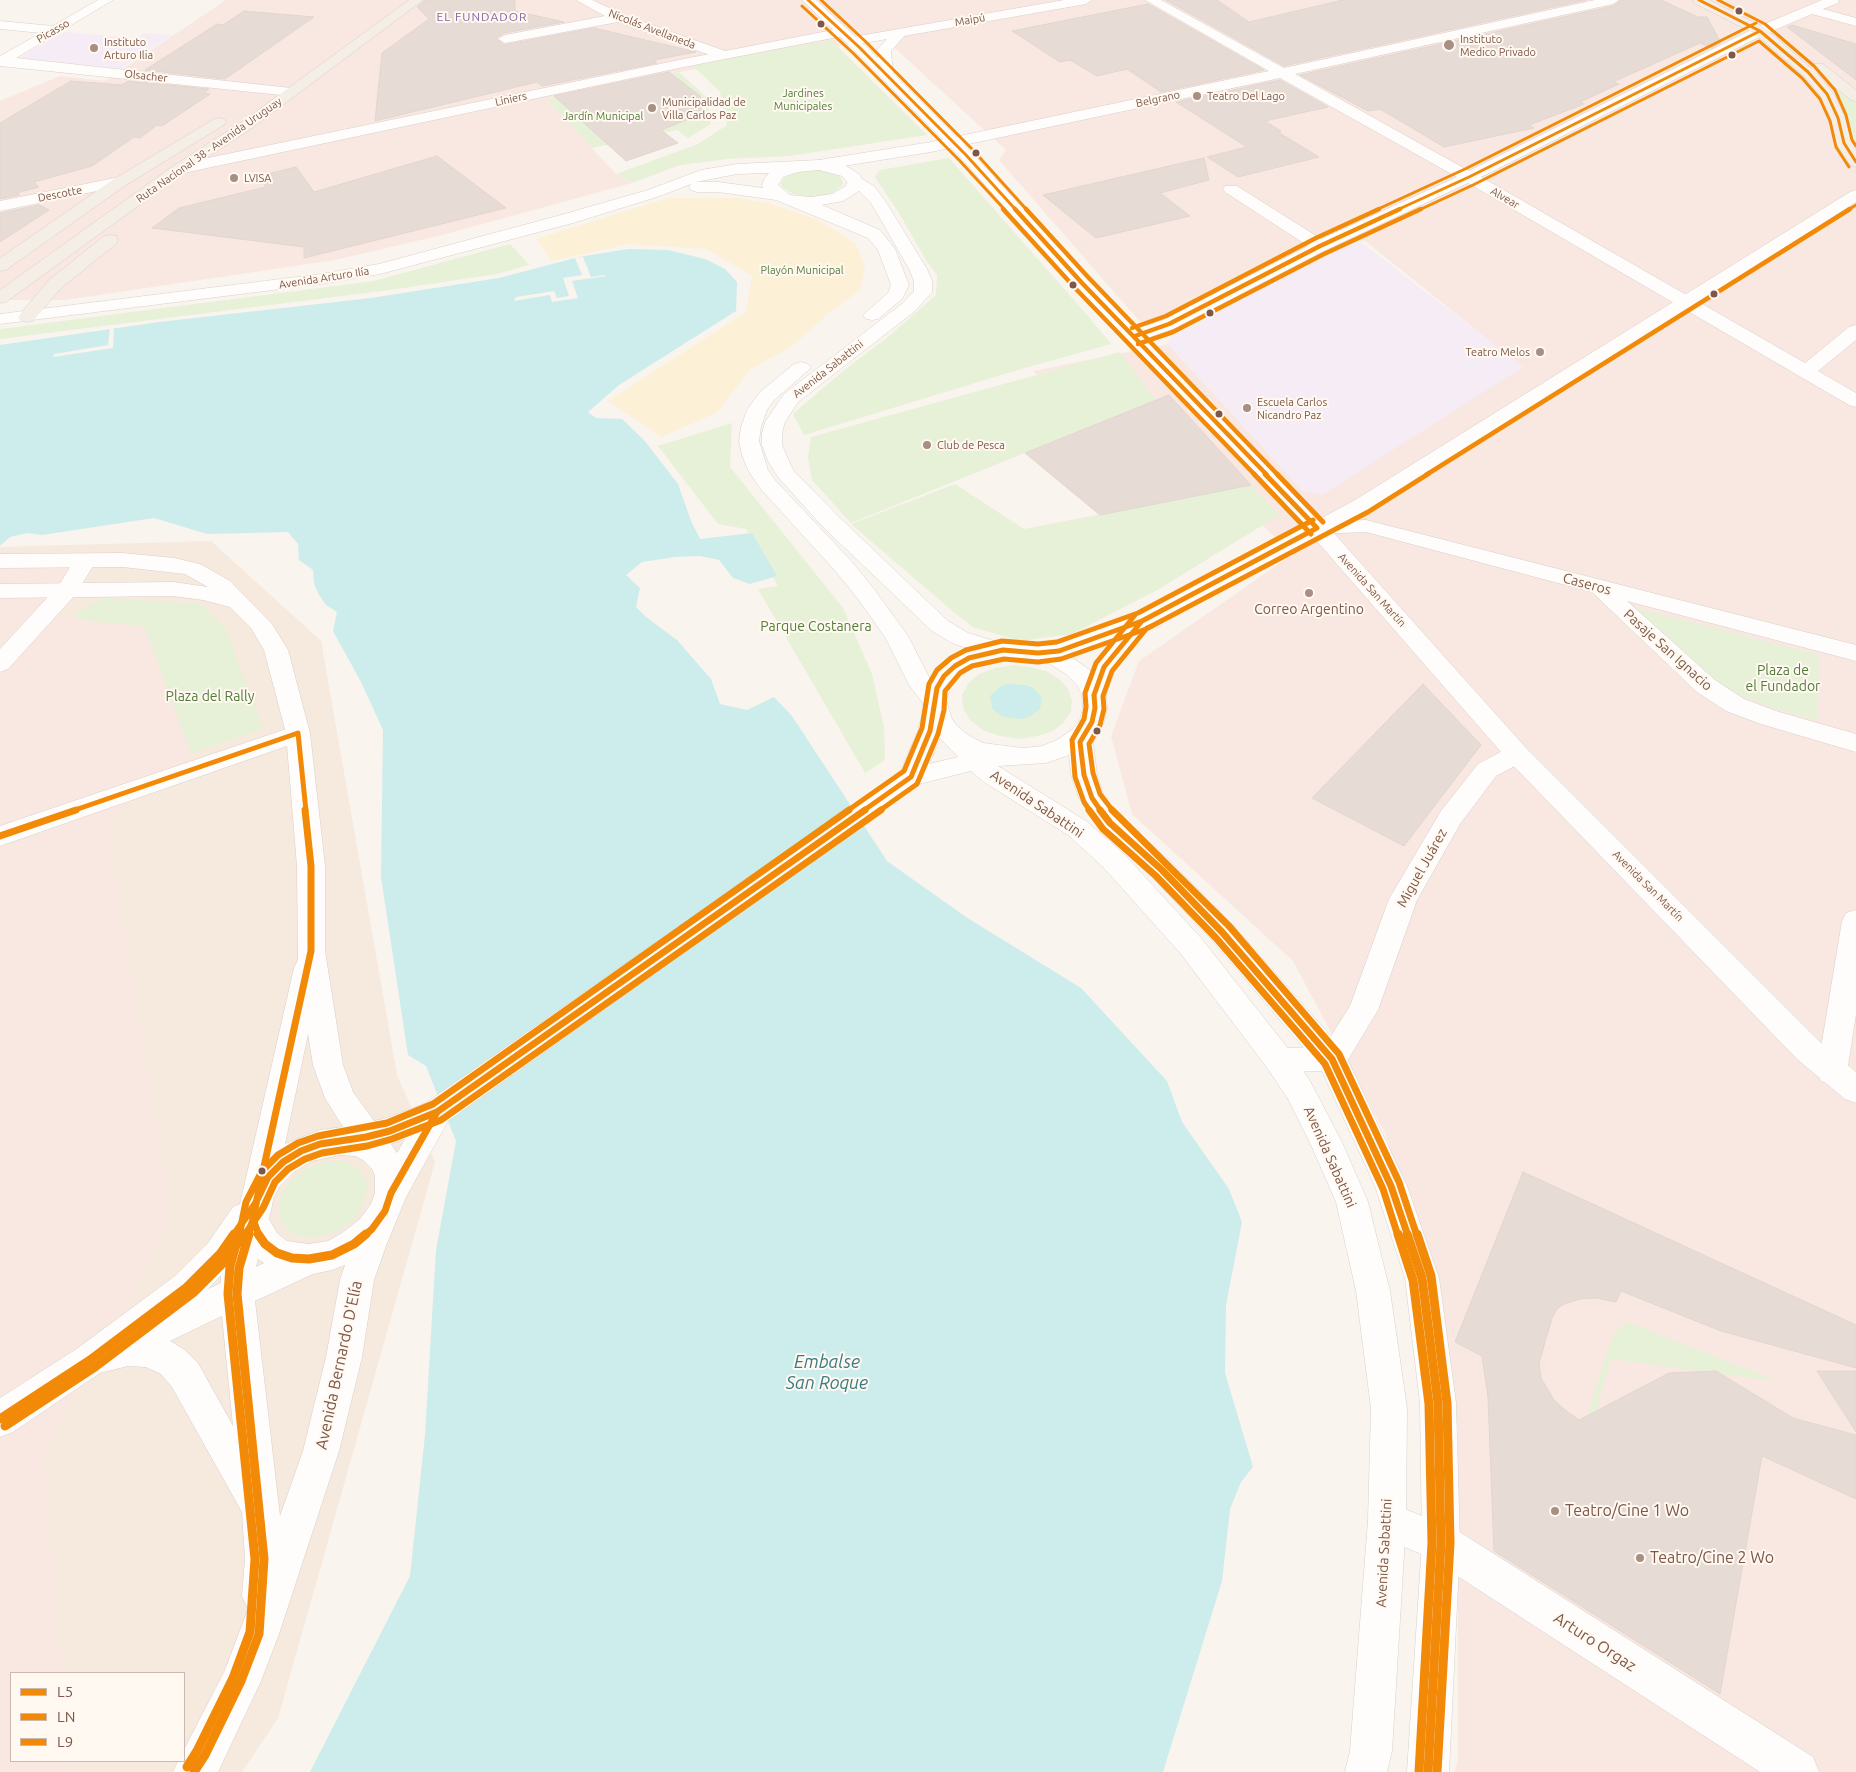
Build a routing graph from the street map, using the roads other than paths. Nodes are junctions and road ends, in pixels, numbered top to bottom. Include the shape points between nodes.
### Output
1 (107, 0) edge
2 (401, 0) edge
3 (416, 0) edge
4 (582, 0) edge
5 (808, 0) edge
6 (1086, 0) edge
7 (1151, 0) edge
8 (1613, 0) edge
9 (1699, 0) edge
10 (1832, 0) edge
11 (1813, 10) junction
12 (619, 18) junction
13 (1856, 22) edge
14 (0, 25) edge
15 (54, 30) junction
16 (900, 33) junction
17 (1766, 36) junction
18 (848, 37) junction
19 (505, 39) dead end
20 (355, 45) junction
21 (723, 55) junction
22 (1, 61) edge
23 (1282, 73) junction
24 (886, 74) junction
25 (280, 77) dead end
26 (263, 89) junction
27 (291, 92) junction
28 (1856, 97) edge
29 (248, 100) dead end
30 (234, 111) dead end
31 (219, 122) junction
32 (247, 125) junction
33 (953, 142) junction
34 (287, 147) junction
35 (1856, 162) edge
36 (819, 165) junction
37 (198, 166) junction
38 (796, 167) junction
39 (179, 170) junction
40 (1469, 177) junction
41 (120, 182) junction
42 (855, 182) junction
43 (1231, 189) dead end
44 (647, 195) junction
45 (778, 195) junction
46 (1856, 195) edge
47 (797, 201) junction
48 (0, 206) edge
49 (1320, 246) junction
50 (0, 266) edge
51 (0, 282) edge
52 (0, 298) edge
53 (1685, 302) junction
54 (27, 317) junction
55 (0, 320) edge
56 (1856, 331) edge
57 (1135, 336) junction
58 (1806, 372) junction
59 (1856, 401) edge
60 (1317, 528) junction
61 (0, 561) edge
62 (86, 561) junction
63 (1599, 588) junction
64 (68, 589) junction
65 (0, 591) edge
66 (235, 601) junction
67 (1142, 621) junction
68 (1030, 652) junction
69 (1856, 653) edge
70 (0, 664) edge
71 (935, 705) junction
72 (1093, 708) junction
73 (298, 733) junction
74 (1856, 743) edge
75 (968, 751) junction
76 (1518, 754) junction
77 (911, 777) junction
78 (0, 836) edge
79 (1856, 921) edge
80 (312, 952) junction
81 (1332, 1059) junction
82 (1279, 1060) junction
83 (1832, 1072) junction
84 (1856, 1090) edge
85 (437, 1112) junction
86 (353, 1139) junction
87 (388, 1202) junction
88 (255, 1205) junction
89 (309, 1259) junction
90 (237, 1294) junction
91 (90, 1360) junction
92 (0, 1419) edge
93 (260, 1512) junction
94 (1387, 1521) junction
95 (1441, 1543) junction
96 (259, 1634) junction
97 (194, 1772) edge
98 (1366, 1772) edge
99 (1428, 1772) edge
100 (1798, 1772) edge

1 - 15 main road, Picasso
2 - 20 main road via 363,29
3 - 20 main road, Ruta Nacional 38 - Avenida Uruguay
4 - 12 main road, Nicolás Avellaneda
5 - 18 main road, Avenida San Martín
6 - 16 main road, Maipú
7 - 23 main road, Alvear
8 - 23 main road, Belgrano
9 - 17 main road
10 - 11 main road
11 - 13 main road
11 - 17 main road
12 - 19 main road
12 - 21 main road, Nicolás Avellaneda
14 - 15 main road
15 - 22 main road, Picasso
16 - 18 main road, Maipú
16 - 24 main road via 884,50
17 - 28 main road via 1792,48
17 - 35 main road via 1808,72 1827,94 1838,118 1844,143
17 - 40 main road
18 - 21 main road, Liniers
18 - 24 main road, Avenida San Martín
20 - 27 main road, Ruta Nacional 38 - Avenida Uruguay
21 - 34 main road, Liniers
22 - 26 main road, Olsacher
23 - 33 main road, Belgrano
23 - 40 main road, Alvear
24 - 33 main road, Avenida San Martín
25 - 26 main road, Ruta Nacional 38 - Avenida Uruguay
26 - 27 main road, Olsacher
26 - 29 main road, Ruta Nacional 38 - Avenida Uruguay
27 - 32 main road, Ruta Nacional 38 - Avenida Uruguay
30 - 31 main road, Ruta Nacional 38 - Avenida Uruguay
31 - 41 main road
31 - 51 main road, Ruta Nacional 38 - Avenida Uruguay
32 - 34 main road via 240,139 248,145
32 - 37 main road
32 - 39 main road, Ruta Nacional 38 - Avenida Uruguay
33 - 36 main road, Belgrano
33 - 57 main road, Avenida San Martín
34 - 37 main road, Liniers
36 - 38 main road
36 - 42 main road via 840,169
37 - 39 main road, Liniers
37 - 54 main road via 55,284
38 - 44 main road via 737,169 701,175
38 - 45 main road via 772,179 770,185
39 - 52 main road, Ruta Nacional 38 - Avenida Uruguay
40 - 49 main road
40 - 53 main road, Alvear
41 - 48 main road, Descotte
41 - 50 main road
42 - 47 main road via 853,188 837,198
42 - 68 main road, Avenida Sabattini via 868,189 878,202 918,269 923,292 909,307 791,398 775,422 772,445 778,461 792,480 831,522 940,626 960,638 992,648
43 - 49 main road
44 - 45 main road via 679,188 718,187
44 - 54 main road, Avenida Arturo Ilía via 380,269
45 - 47 main road
46 - 53 main road
47 - 71 main road, Avenida Sabattini via 874,234 886,249 900,285 890,302 767,396 751,427 749,442 752,455 767,484 866,594 896,636 921,686
49 - 57 main road via 1169,324
53 - 58 main road, Alvear
53 - 60 main road via 1363,505
54 - 55 main road, Avenida Arturo Ilía
56 - 58 main road
57 - 60 main road, Avenida San Martín
58 - 59 main road, Alvear
60 - 63 main road, Caseros via 1366,526
60 - 67 main road
60 - 76 main road, Avenida San Martín
61 - 62 main road, Avenida Bernardo D'Elía
62 - 64 main road
62 - 66 main road, Avenida Bernardo D'Elía via 148,561 192,569 222,586
63 - 69 main road, Caseros
63 - 74 main road, Pasaje San Ignacio via 1706,686 1735,705
64 - 65 main road
64 - 66 main road via 173,589
64 - 70 main road
66 - 73 main road, Avenida Bernardo D'Elía via 260,624 276,650
67 - 68 main road via 1059,651
67 - 72 main road via 1104,667
68 - 71 main road via 986,653 969,658 955,666 940,682
68 - 72 main road via 1058,659 1074,669 1087,681
71 - 75 main road via 940,721
71 - 77 main road via 930,731
72 - 75 main road via 1082,735 1046,754 1023,757
72 - 81 main road via 1080,742 1084,776 1097,804 1110,823 1162,870 1222,932
73 - 78 main road
73 - 80 main road, Avenida Bernardo D'Elía via 311,866
75 - 77 main road
75 - 82 main road, Avenida Sabattini via 993,776 1077,828 1113,860 1191,946
76 - 81 main road, Miguel Juárez via 1487,770 1450,818 1403,899 1363,1010
76 - 83 main road, Avenida San Martín
77 - 85 main road
79 - 83 main road
80 - 86 main road, Avenida Bernardo D'Elía via 328,1065
80 - 88 main road, Avenida Bernardo D'Elía
81 - 82 main road
81 - 95 main road via 1391,1186 1422,1278 1438,1403
82 - 94 main road, Avenida Sabattini via 1326,1142 1352,1202 1374,1291 1388,1408
83 - 84 main road, Avenida San Martín
85 - 86 main road via 390,1131
85 - 87 main road
86 - 87 main road via 374,1150 385,1161 391,1176
86 - 88 main road via 320,1144 283,1162 268,1177
87 - 89 main road via 372,1229 354,1244 332,1255
87 - 96 main road, Avenida Bernardo D'Elía via 357,1280 344,1357 321,1451
88 - 89 main road via 257,1233 265,1244 277,1253
88 - 90 main road, Avenida Bernardo D'Elía via 239,1268
88 - 91 main road via 220,1254 187,1287
89 - 90 main road
90 - 91 main road
90 - 93 main road, Avenida Bernardo D'Elía
91 - 92 main road
91 - 93 main road via 128,1349 160,1354 173,1362 185,1375
93 - 96 main road, Avenida Bernardo D'Elía via 264,1559
94 - 95 main road, Arturo Orgaz
94 - 98 main road, Avenida Sabattini via 1371,1751
95 - 99 main road
95 - 100 main road, Arturo Orgaz
96 - 97 main road, Avenida Bernardo D'Elía via 238,1689

